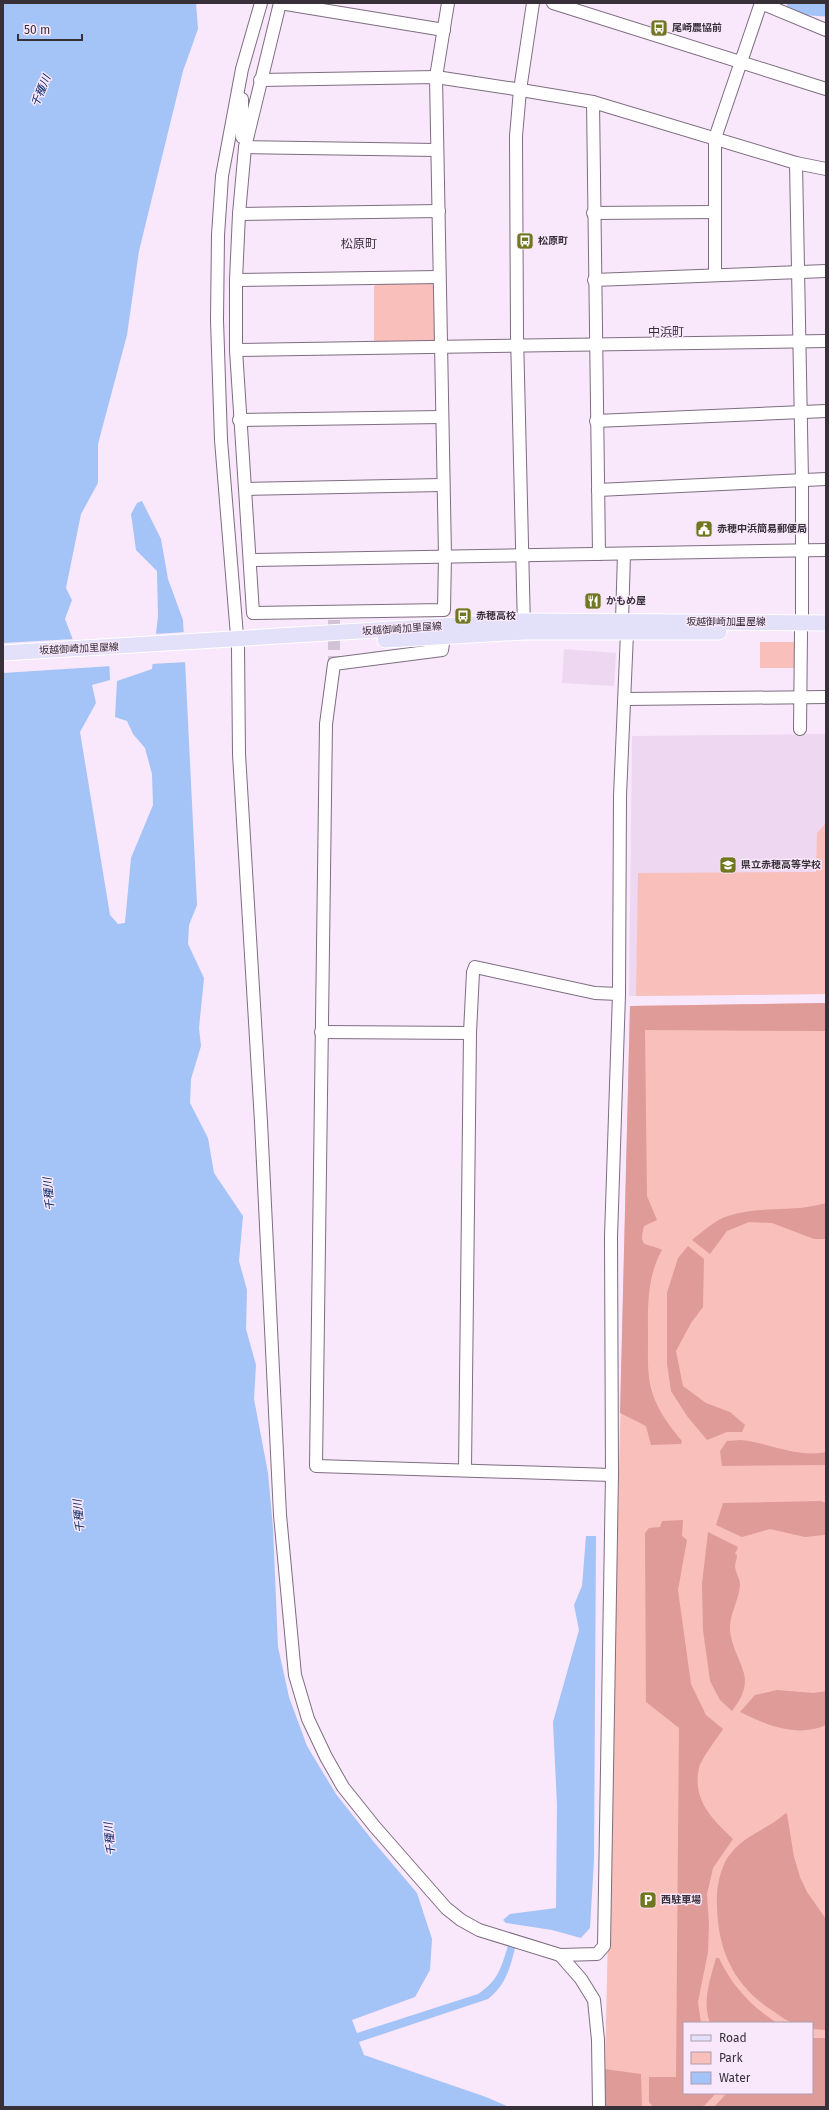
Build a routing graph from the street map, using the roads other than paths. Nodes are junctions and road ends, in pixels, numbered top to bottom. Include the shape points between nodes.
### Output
1 (261, 3) edge
2 (280, 3) edge
3 (448, 3) edge
4 (533, 3) edge
5 (553, 3) edge
6 (761, 3) edge
7 (444, 30) junction
8 (826, 30) edge
9 (739, 62) junction
10 (242, 69) junction
11 (436, 77) junction
12 (260, 80) junction
13 (826, 89) edge
14 (520, 90) junction
15 (593, 102) junction
16 (715, 138) junction
17 (245, 147) junction
18 (436, 150) junction
19 (796, 163) junction
20 (826, 169) edge
21 (439, 211) junction
22 (715, 212) junction
23 (593, 213) junction
24 (239, 214) junction
25 (797, 271) junction
26 (826, 272) edge
27 (715, 274) junction
28 (439, 277) junction
29 (236, 280) junction
30 (594, 280) junction
31 (826, 341) edge
32 (799, 342) junction
33 (596, 345) junction
34 (441, 347) junction
35 (518, 347) junction
36 (236, 350) junction
37 (800, 411) junction
38 (826, 411) edge
39 (442, 417) junction
40 (240, 420) junction
41 (596, 421) junction
42 (826, 479) edge
43 (802, 480) junction
44 (442, 485) junction
45 (246, 489) junction
46 (598, 490) junction
47 (802, 550) junction
48 (826, 550) edge
49 (599, 554) junction
50 (624, 554) junction
51 (522, 555) junction
52 (445, 556) junction
53 (250, 560) junction
54 (444, 610) junction
55 (826, 623) edge
56 (524, 627) junction
57 (625, 627) junction
58 (801, 627) junction
59 (444, 631) junction
60 (826, 632) edge
61 (234, 644) junction
62 (3, 653) edge
63 (3, 663) edge
64 (826, 697) edge
65 (800, 698) junction
66 (625, 699) junction
67 (800, 729) dead end
68 (619, 994) junction
69 (321, 1032) junction
70 (470, 1033) junction
71 (465, 1469) junction
72 (612, 1475) junction
73 (560, 1955) junction
74 (599, 2107) edge

1 - 10 street
2 - 7 street
2 - 12 street
3 - 7 street
4 - 14 street
5 - 9 street
6 - 8 street
6 - 9 street
7 - 11 street
9 - 13 street
9 - 16 street
10 - 17 street via 242,142
10 - 61 street via 222,176 218,235 217,320 221,440
11 - 12 street
11 - 14 street
11 - 18 street
12 - 17 street
14 - 15 street
14 - 35 street via 516,136
15 - 16 street
15 - 23 street
16 - 19 street
16 - 22 street
17 - 18 street
17 - 24 street
18 - 21 street
19 - 20 street
19 - 25 street
21 - 24 street
21 - 28 street
22 - 23 street
22 - 27 street
23 - 30 street
24 - 29 street
25 - 26 street
25 - 27 street
25 - 32 street
27 - 30 street
28 - 29 street
28 - 34 street
29 - 36 street
30 - 33 street
31 - 32 street
32 - 33 street
32 - 37 street
33 - 35 street
33 - 41 street
34 - 35 street
34 - 36 street
34 - 39 street
35 - 51 street
36 - 40 street
37 - 38 street
37 - 41 street
37 - 43 street
39 - 40 street
39 - 44 street
40 - 45 street
41 - 46 street
42 - 43 street
43 - 46 street
43 - 47 street
44 - 45 street
44 - 52 street
45 - 53 street
46 - 49 street
47 - 48 street
47 - 50 street
47 - 58 street
49 - 50 street
49 - 51 street
50 - 57 street
51 - 52 street
51 - 56 street
52 - 53 street
52 - 54 street
53 - 54 street via 253,613 334,616
54 - 59 street
55 - 58 main road, 坂越御崎加里屋線
56 - 57 main road, 坂越御崎加里屋線
56 - 59 main road, 坂越御崎加里屋線
57 - 58 main road, 坂越御崎加里屋線
57 - 66 street
58 - 60 main road, 坂越御崎加里屋線
58 - 65 street
59 - 61 main road, 坂越御崎加里屋線
59 - 69 street via 442,650 334,664 326,724
61 - 62 main road, 坂越御崎加里屋線
61 - 63 main road, 坂越御崎加里屋線
61 - 73 street via 280,1515 295,1675 308,1719 343,1787 446,1908 479,1930
64 - 65 street
65 - 66 street
65 - 67 street
66 - 68 street via 620,796
68 - 70 street via 595,993 475,966
68 - 72 street via 611,1237
69 - 70 street
69 - 71 street via 316,1466
70 - 71 street
71 - 72 street
72 - 73 street via 604,1946 598,1954
73 - 74 street via 581,1978 594,2000 598,2040

